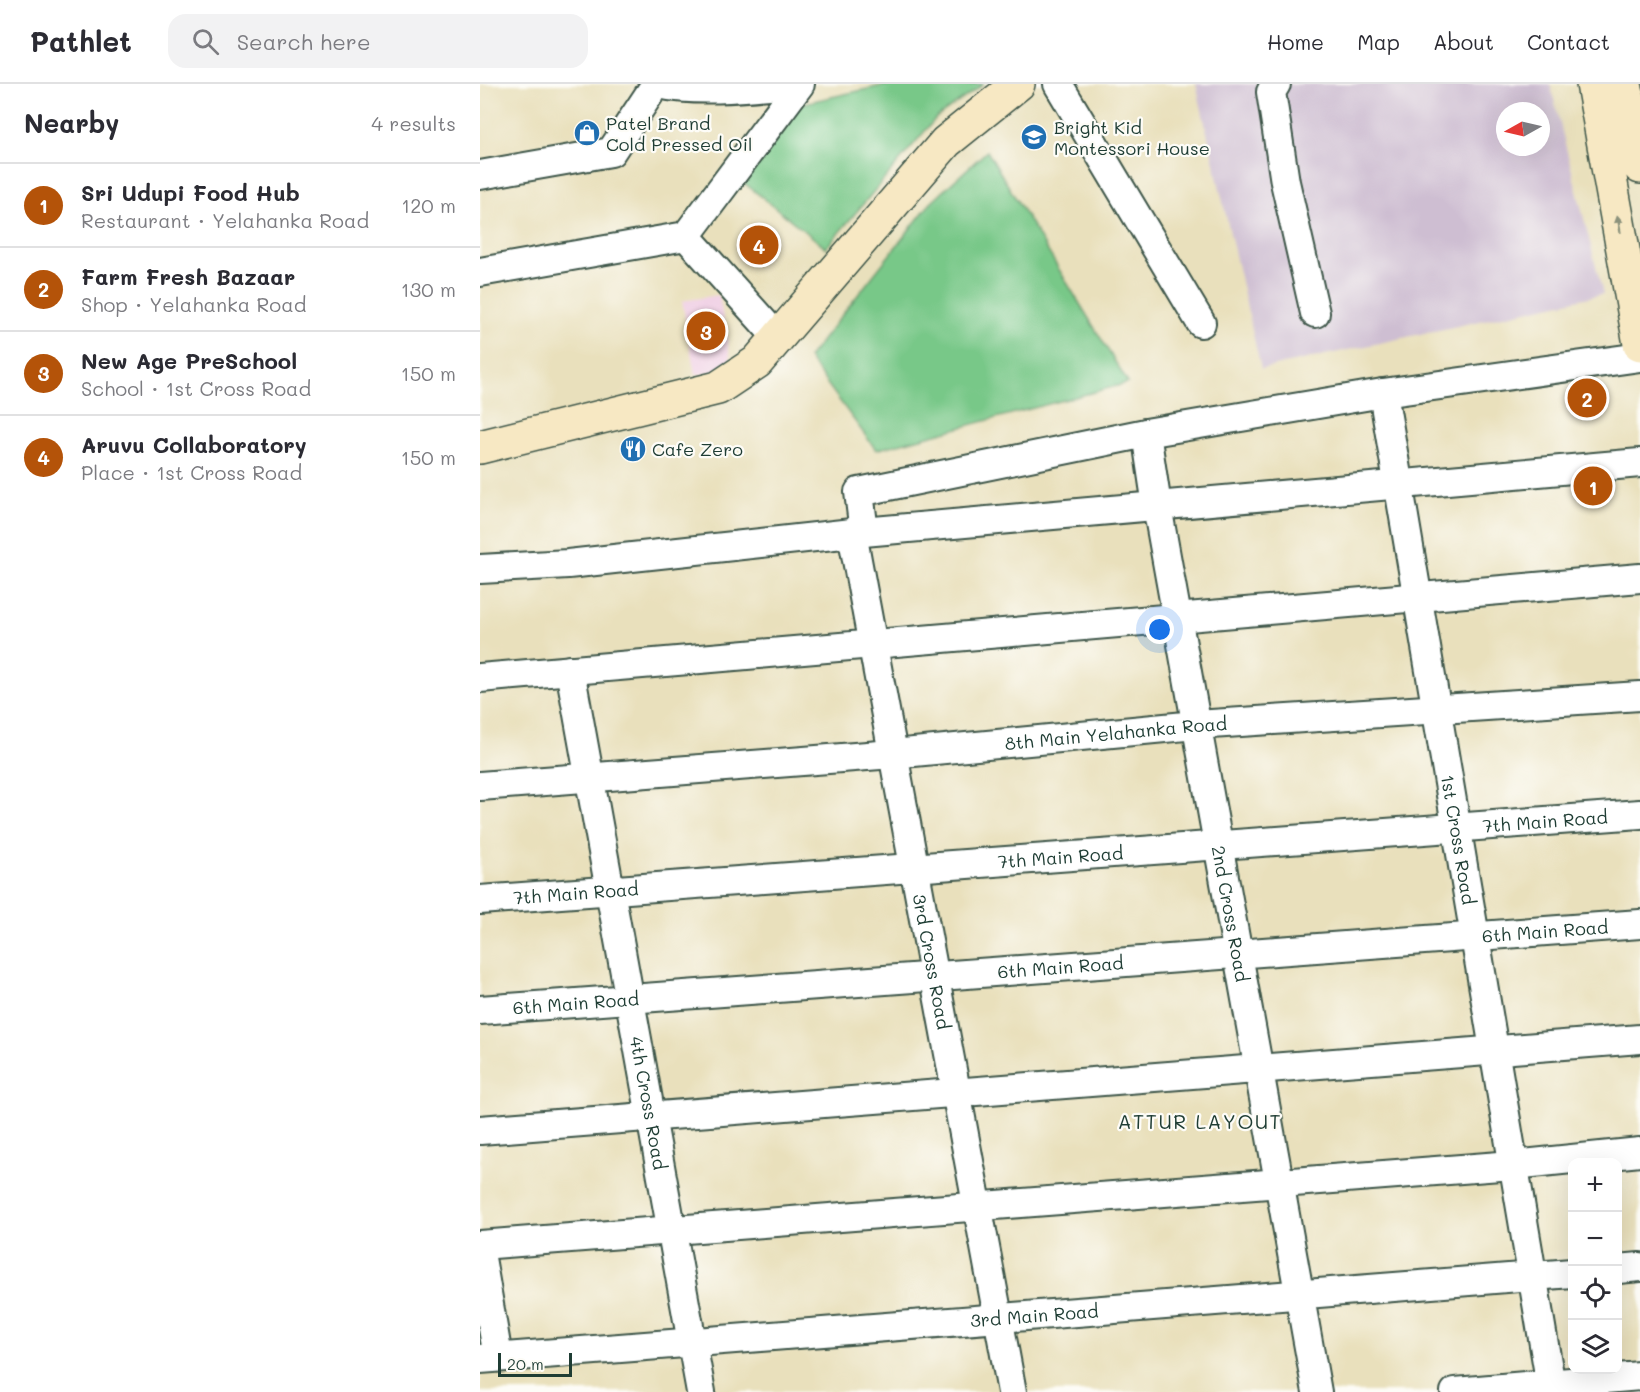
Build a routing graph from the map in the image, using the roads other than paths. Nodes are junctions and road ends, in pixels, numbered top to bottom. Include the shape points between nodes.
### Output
1 (657, 84) edge
2 (778, 84) edge
3 (800, 84) edge
4 (1018, 84) edge
5 (1058, 84) edge
6 (1276, 84) edge
7 (1593, 84) edge
8 (1625, 84) edge
9 (1638, 150) edge
10 (480, 175) edge
11 (686, 236) junction
12 (480, 272) edge
13 (1316, 313) dead end
14 (1201, 323) dead end
15 (777, 337) junction
16 (1640, 344) edge
17 (1640, 357) edge
18 (1383, 393) junction
19 (1146, 433) junction
20 (480, 447) edge
21 (1640, 463) edge
22 (1398, 484) junction
23 (1157, 506) junction
24 (858, 532) junction
25 (480, 569) edge
26 (1640, 578) edge
27 (1418, 597) junction
28 (1177, 618) junction
29 (872, 644) junction
30 (570, 670) junction
31 (480, 678) edge
32 (1640, 696) edge
33 (1437, 712) junction
34 (1196, 726) junction
35 (893, 754) junction
36 (590, 778) junction
37 (480, 786) edge
38 (1640, 814) edge
39 (1456, 827) junction
40 (1218, 845) junction
41 (914, 868) junction
42 (610, 890) junction
43 (480, 900) edge
44 (1640, 924) edge
45 (1475, 937) junction
46 (1238, 954) junction
47 (935, 977) junction
48 (630, 1000) junction
49 (480, 1010) edge
50 (1640, 1039) edge
51 (1494, 1051) junction
52 (1258, 1069) junction
53 (956, 1093) junction
54 (651, 1116) junction
55 (480, 1130) edge
56 (1640, 1152) edge
57 (1513, 1165) junction
58 (1279, 1183) junction
59 (977, 1206) junction
60 (672, 1230) junction
61 (480, 1245) edge
62 (480, 1252) edge
63 (1640, 1267) edge
64 (1622, 1269) edge
65 (1568, 1273) edge
66 (1532, 1277) junction
67 (1299, 1295) junction
68 (998, 1319) junction
69 (692, 1343) junction
70 (489, 1358) edge
71 (1640, 1376) edge
72 (1551, 1388) edge
73 (701, 1392) edge
74 (1012, 1392) edge
75 (1317, 1392) edge
76 (1455, 1392) edge

1 - 2 street via 715,88
1 - 10 street via 611,152
3 - 11 street
4 - 15 street via 946,142
5 - 14 street
6 - 13 street via 1271,92 1285,182
16 -> 7 street
8 - 9 street
11 - 12 street
11 - 15 street
15 - 20 street via 757,362 718,388
17 - 18 street
18 - 19 street
18 - 22 street, 1st Cross Road
19 - 23 street, 2nd Cross Road
19 - 24 street, 3rd Cross Road via 859,492
21 - 22 street
22 - 23 street
22 - 27 street, 1st Cross Road
23 - 24 street
23 - 28 street, 2nd Cross Road
24 - 25 street via 568,564
24 - 29 street, 3rd Cross Road
26 - 27 street
27 - 28 street
27 - 33 street, 1st Cross Road
28 - 29 street
28 - 34 street, 2nd Cross Road
29 - 30 street
29 - 35 street, 3rd Cross Road
30 - 31 street
30 - 36 street, 4th Cross Road
32 - 33 street, 8th Main Yelahanka Road
33 - 34 street, 8th Main Yelahanka Road
33 - 39 street, 1st Cross Road
34 - 35 street, 8th Main Yelahanka Road
34 - 40 street, 2nd Cross Road
35 - 36 street, 8th Main Yelahanka Road
35 - 41 street, 3rd Cross Road
36 - 37 street, 8th Main Yelahanka Road
36 - 42 street, 4th Cross Road
38 - 39 street, 7th Main Road
39 - 40 street, 7th Main Road
39 - 45 street, 1st Cross Road
40 - 41 street, 7th Main Road
40 - 46 street, 2nd Cross Road
41 - 42 street, 7th Main Road
41 - 47 street, 3rd Cross Road
42 - 43 street, 7th Main Road
42 - 48 street, 4th Cross Road
44 - 45 street, 6th Main Road
45 - 46 street, 6th Main Road
45 - 51 street, 1st Cross Road
46 - 47 street, 6th Main Road
46 - 52 street, 2nd Cross Road
47 - 48 street, 6th Main Road
47 - 53 street, 3rd Cross Road
48 - 49 street, 6th Main Road
48 - 54 street, 4th Cross Road
50 - 51 street
51 - 52 street
51 - 57 street, 1st Cross Road
52 - 53 street
52 - 58 street, 2nd Cross Road
53 - 54 street
53 - 59 street, 3rd Cross Road
54 - 55 street
54 - 60 street, 4th Cross Road
56 - 57 street
57 - 58 street
57 - 66 street, 1st Cross Road
58 - 59 street
58 - 67 street, 2nd Cross Road
59 - 60 street
59 - 68 street, 3rd Cross Road
60 - 61 street
60 - 69 street, 4th Cross Road
62 - 70 street
63 - 64 street
65 - 66 street, 3rd Main Road
66 - 67 street, 3rd Main Road
66 - 72 street, 1st Cross Road
67 - 68 street, 3rd Main Road
67 - 75 street, 2nd Cross Road
68 - 69 street, 3rd Main Road
68 - 74 street, 3rd Cross Road
69 - 70 street, 3rd Main Road
69 - 73 street, 4th Cross Road
71 - 72 street
72 - 76 street

